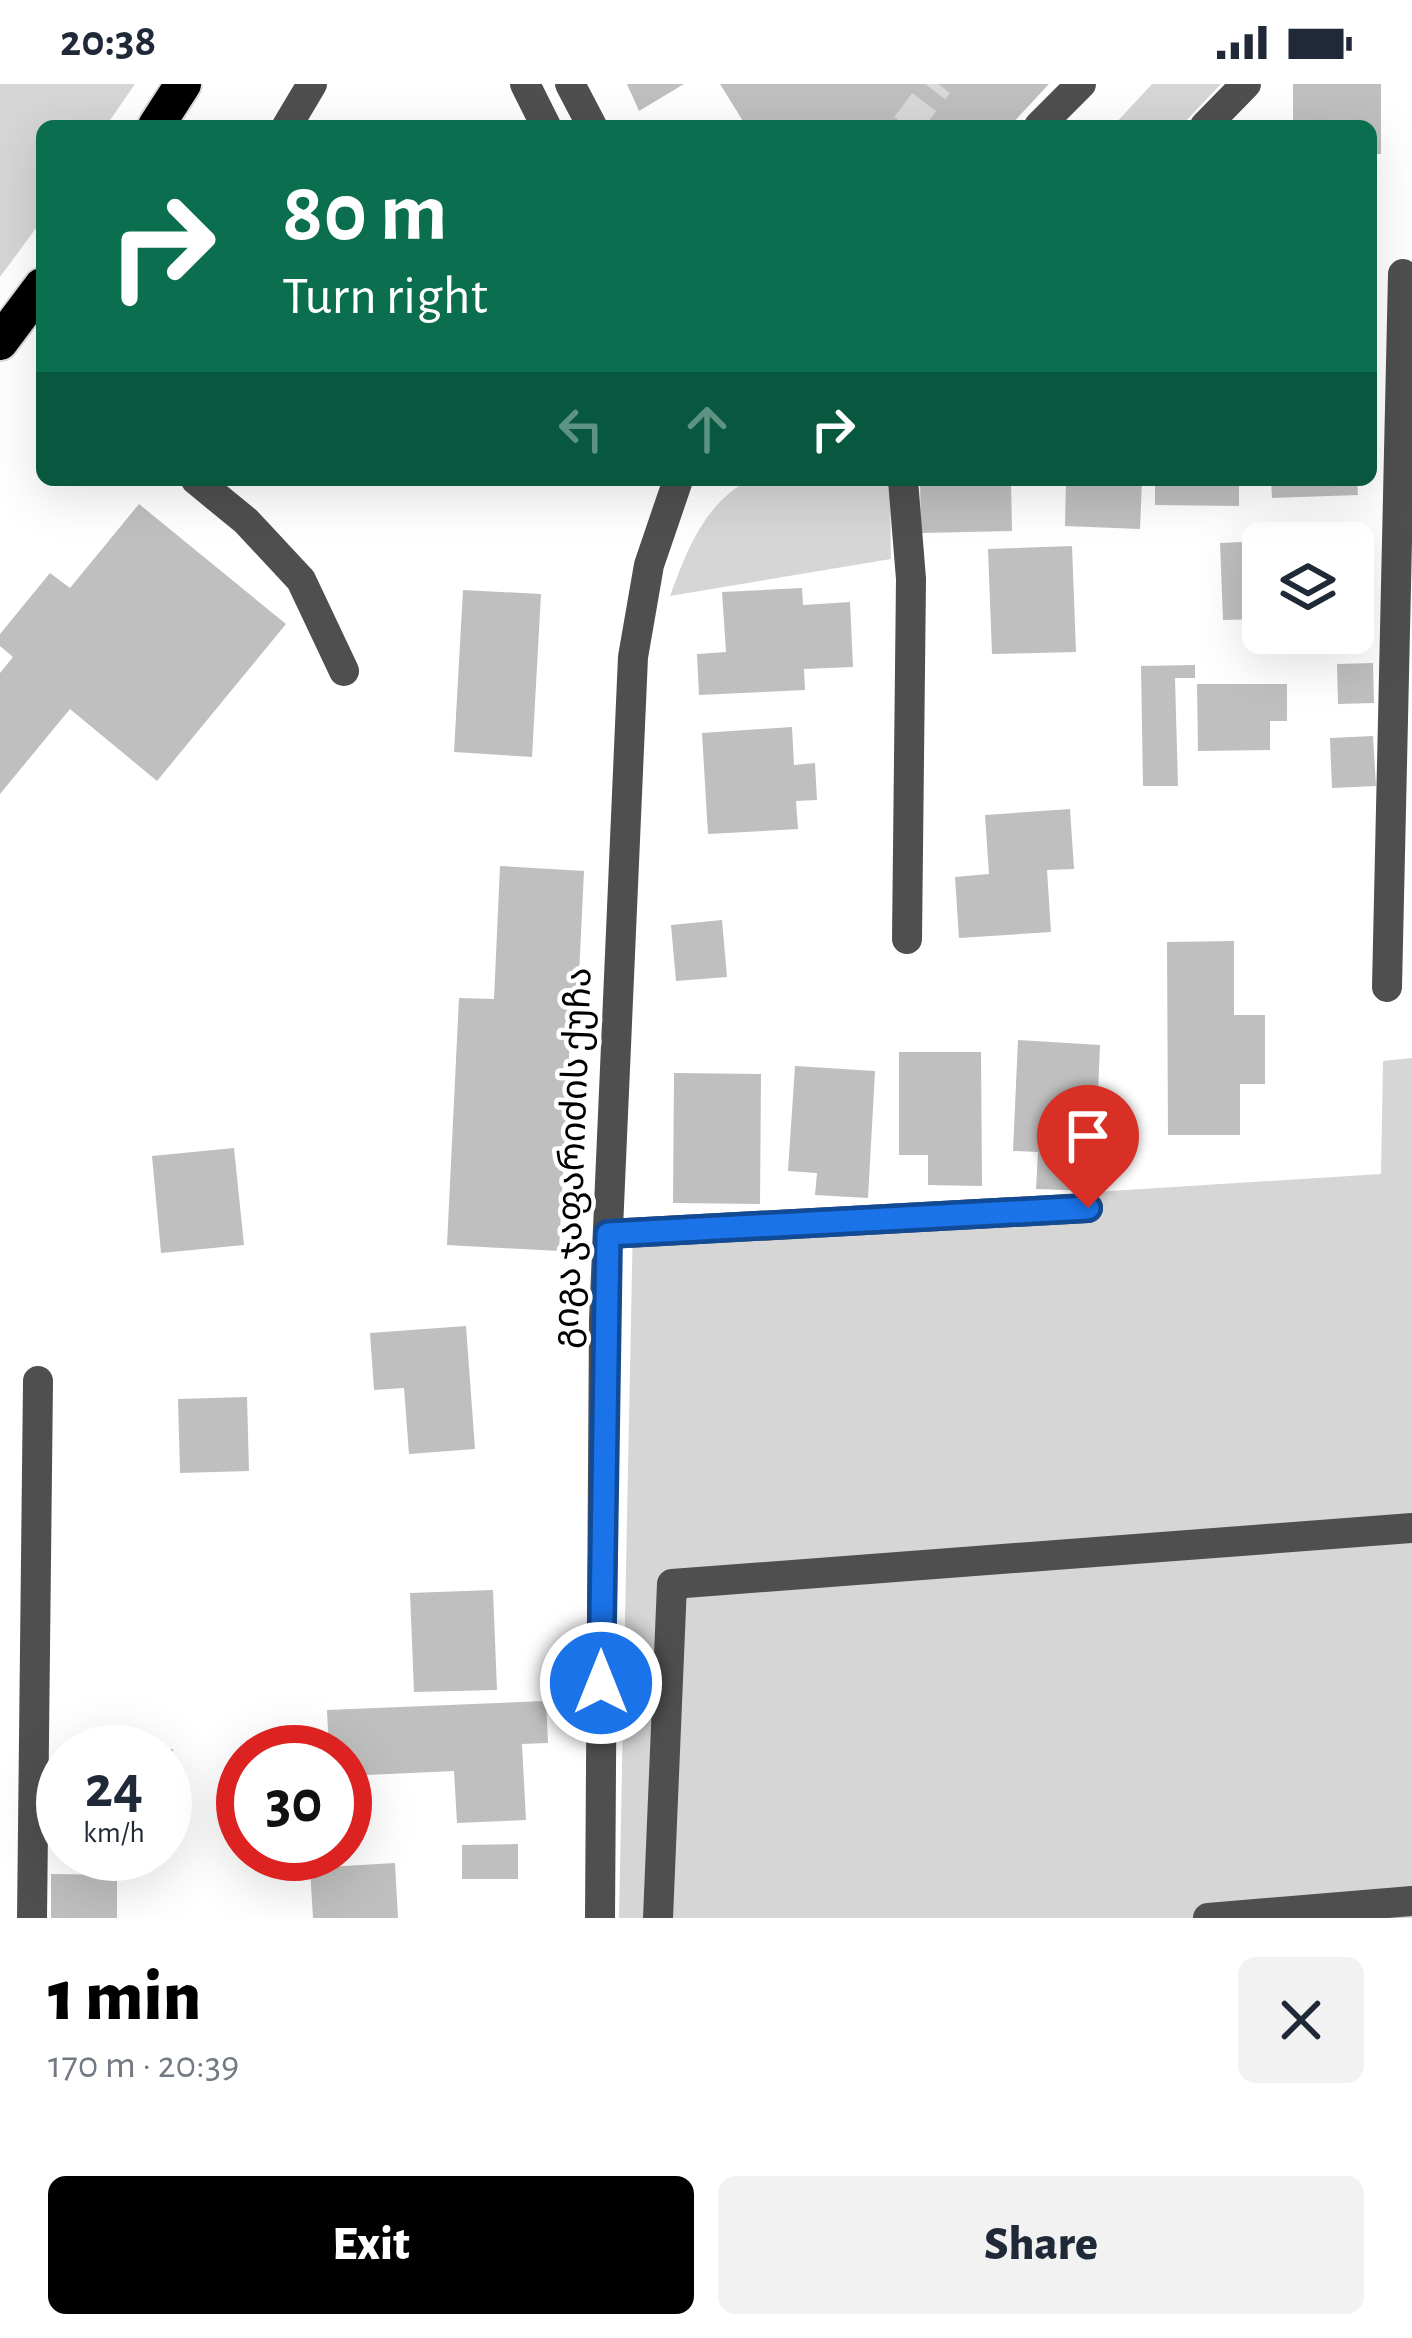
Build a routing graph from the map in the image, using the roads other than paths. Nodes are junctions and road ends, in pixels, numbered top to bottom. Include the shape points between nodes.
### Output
1 (183, 84) edge
2 (312, 84) edge
3 (525, 84) edge
4 (570, 84) edge
5 (1081, 84) edge
6 (1246, 84) edge
7 (165, 120) edge
8 (291, 120) edge
9 (543, 120) edge
10 (589, 120) edge
11 (1045, 120) edge
12 (1211, 120) edge
13 (1407, 273) edge
14 (1377, 277) edge
15 (36, 294) edge
16 (0, 342) edge
17 (203, 486) edge
18 (676, 486) edge
19 (903, 486) edge
20 (344, 671) dead end
21 (907, 939) dead end
22 (1387, 987) dead end
23 (1088, 1208) dead end
24 (608, 1234) junction
25 (38, 1381) dead end
26 (1412, 1528) edge
27 (1412, 1901) edge
28 (32, 1918) edge
29 (600, 1918) edge
30 (658, 1918) edge
31 (1208, 1918) edge

1 - 7 highway
2 - 8 street
3 - 9 street
4 - 10 street
5 - 11 street
6 - 12 street
13 - 14 street
13 - 22 street
15 - 16 highway
17 - 20 street via 301,580
18 - 24 street, გიგა ჯაფარიძის ქუჩა via 633,657
19 - 21 street
23 - 24 street
24 - 29 street, გიგა ჯაფარიძის ქუჩა
25 - 28 street
26 - 30 street via 672,1584
27 - 31 street

